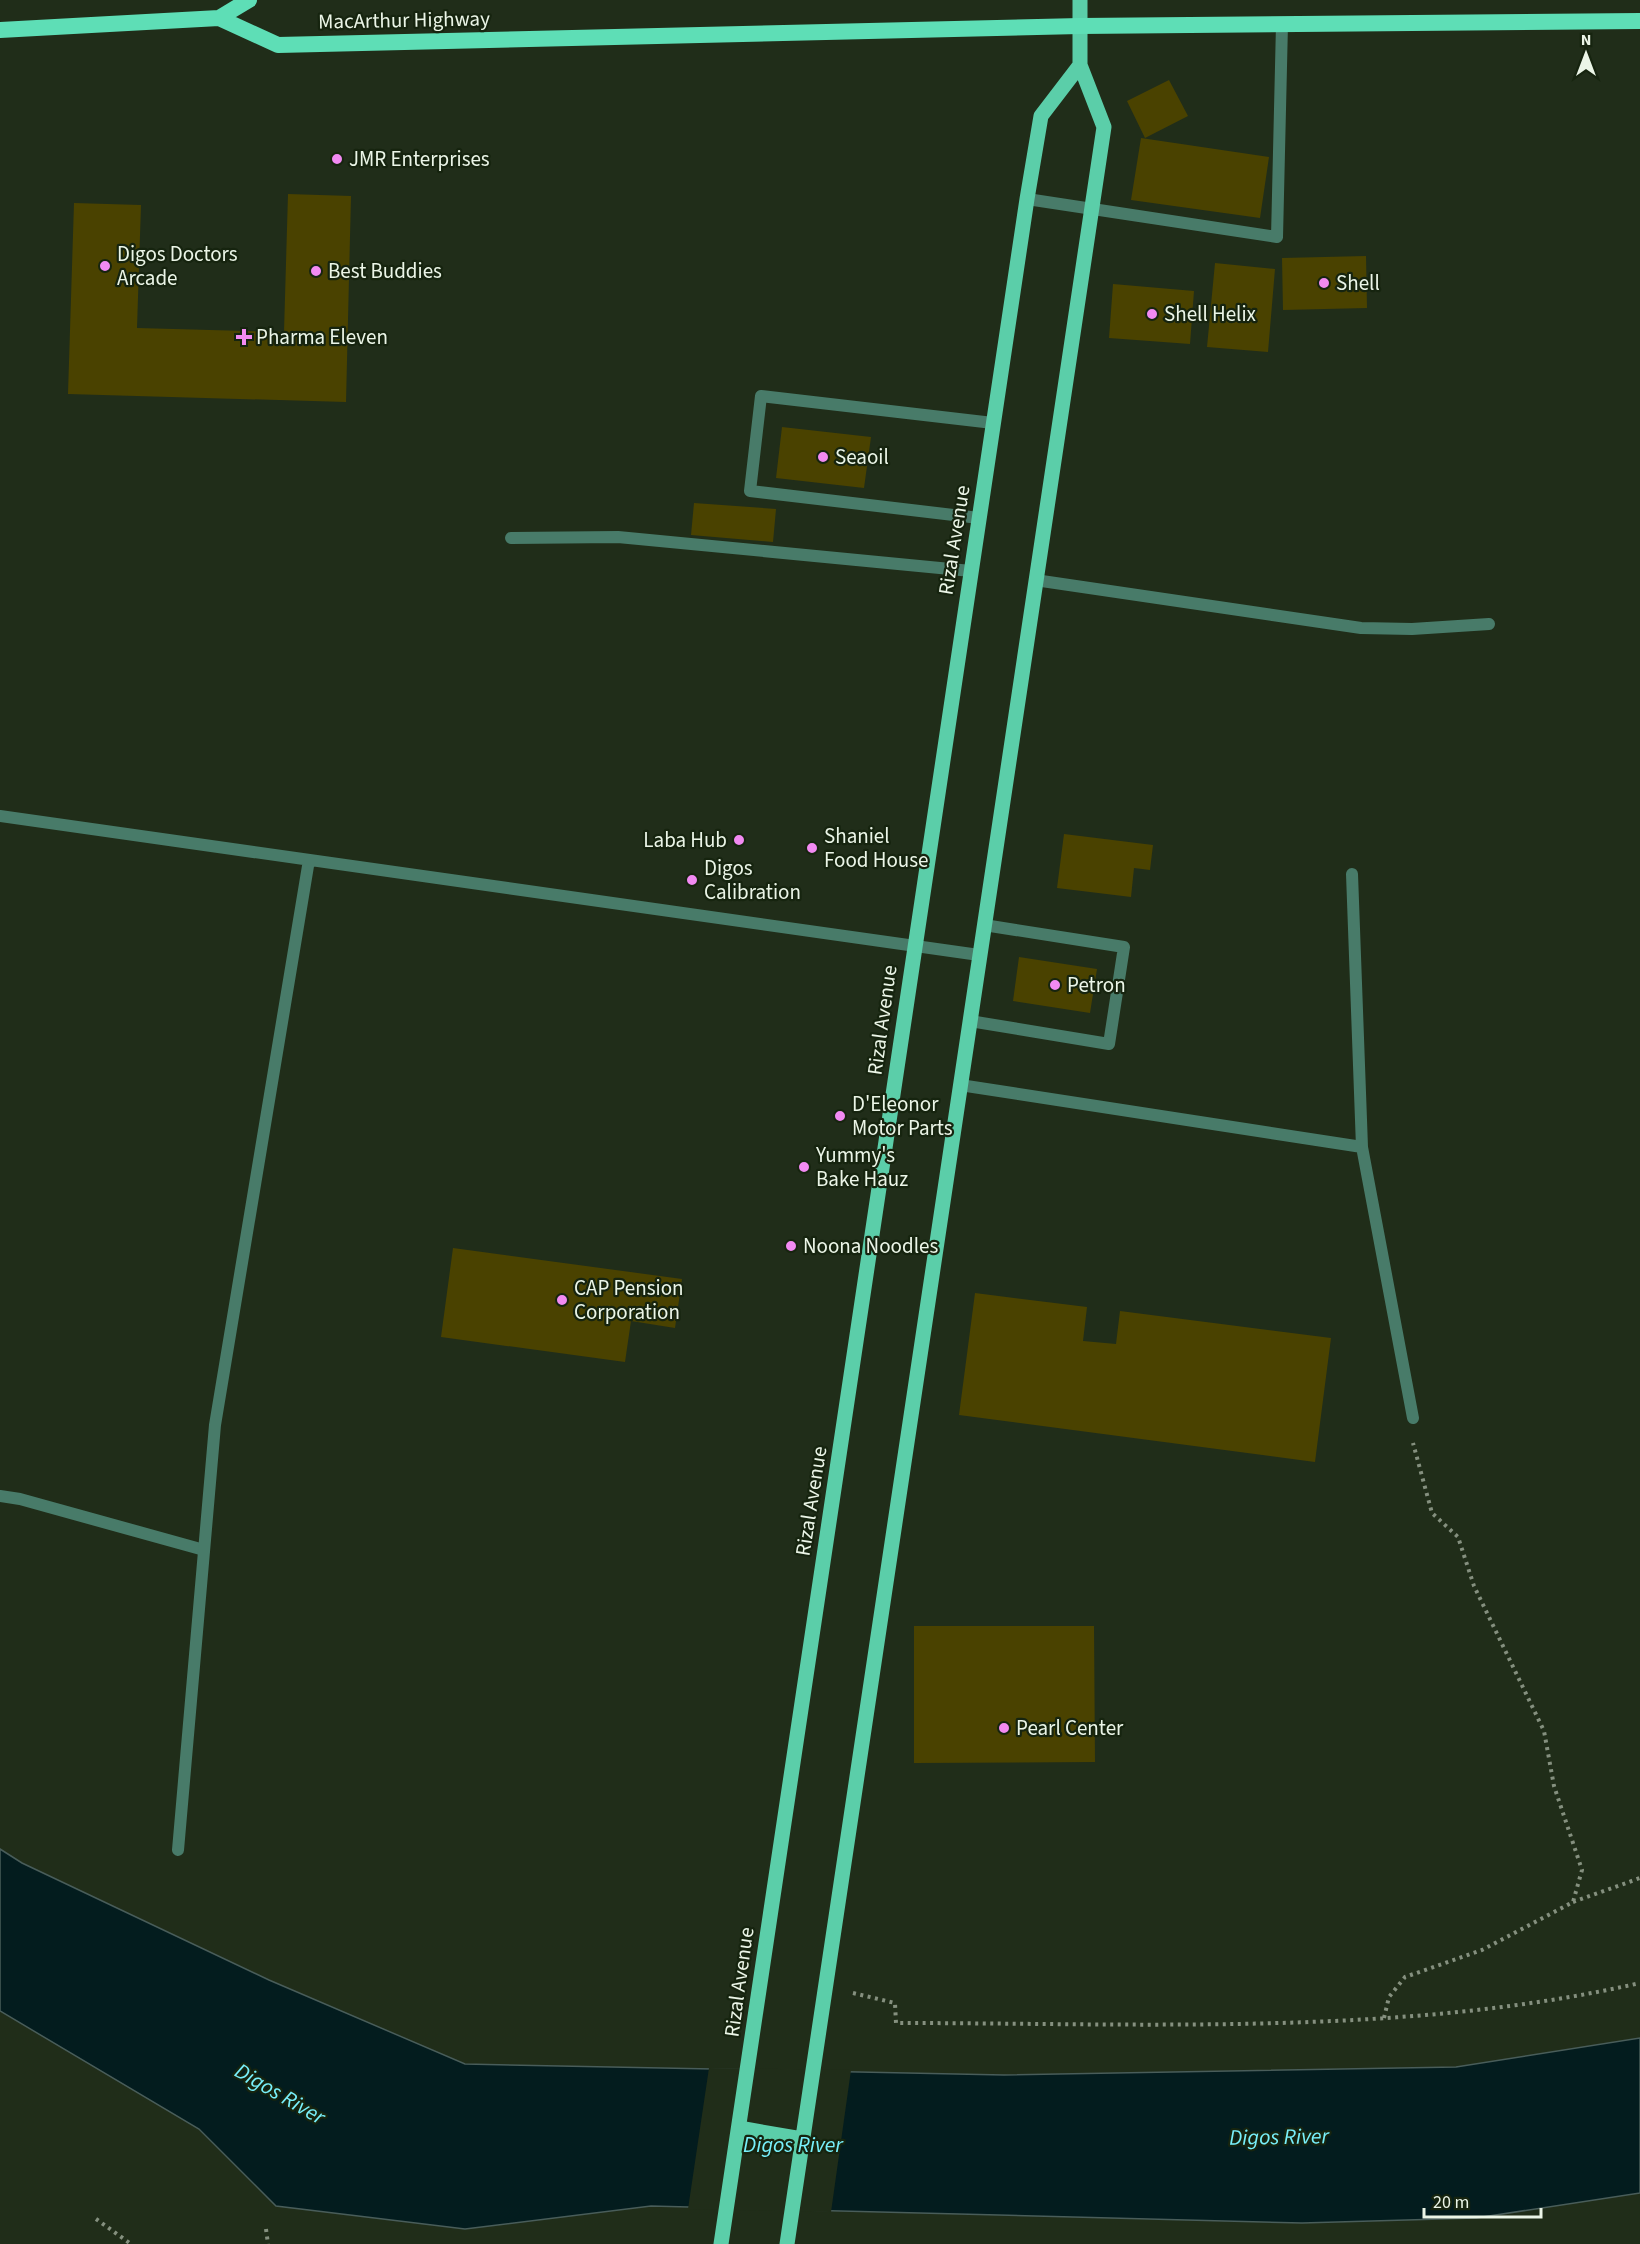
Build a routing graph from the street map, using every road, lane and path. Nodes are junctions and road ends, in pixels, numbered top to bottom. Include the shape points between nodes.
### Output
1 (249, 0) edge
2 (1080, 0) edge
3 (219, 18) junction
4 (1640, 21) edge
5 (1282, 24) junction
6 (1080, 26) junction
7 (0, 30) edge
8 (1080, 65) junction
9 (1027, 199) junction
10 (1090, 210) junction
11 (993, 423) junction
12 (979, 518) junction
13 (511, 538) dead end
14 (971, 571) junction
15 (1035, 580) junction
16 (1489, 624) dead end
17 (0, 816) edge
18 (309, 860) junction
19 (1352, 874) dead end
20 (984, 925) junction
21 (915, 944) junction
22 (979, 955) junction
23 (969, 1021) junction
24 (960, 1085) junction
25 (1362, 1147) junction
26 (1413, 1418) joint
27 (0, 1496) edge
28 (204, 1550) junction
29 (178, 1850) dead end
30 (1640, 1878) edge
31 (1573, 1902) junction
32 (1640, 1983) edge
33 (847, 1991) dead end
34 (1384, 2019) junction
35 (739, 2127) junction
36 (802, 2139) junction
37 (96, 2219) dead end
38 (266, 2229) dead end
39 (131, 2244) edge
40 (268, 2244) edge
41 (722, 2244) edge
42 (787, 2244) edge

1 - 3 highway, MacArthur Highway
2 - 6 main road
3 - 6 highway, MacArthur Highway via 278,45
3 - 7 highway, MacArthur Highway
4 - 5 highway, MacArthur Highway
5 - 6 highway, MacArthur Highway
5 - 10 street via 1277,237
6 - 8 main road
8 - 9 main road, Rizal Avenue via 1041,116
8 - 10 main road via 1104,127
9 - 10 street
9 - 11 main road, Rizal Avenue
10 - 15 main road
11 - 12 main road, Rizal Avenue
11 - 12 street via 761,396 750,490
12 - 14 main road, Rizal Avenue
13 - 14 street via 618,537
14 - 21 main road, Rizal Avenue
15 - 16 street via 1360,628
15 - 20 main road
17 - 18 street
18 - 21 street
18 - 28 street via 215,1425
19 - 25 street
20 - 22 main road
20 - 23 street via 1124,947 1109,1044
21 - 22 street
21 - 35 main road, Rizal Avenue
22 - 23 main road
23 - 24 main road
24 - 25 street
24 - 36 main road
25 - 26 street
26 - 31 path via 1412,1439 1432,1513 1458,1536 1474,1586 1544,1731 1554,1786 1582,1870
27 - 28 street
28 - 29 street
30 - 31 path
31 - 34 path via 1482,1950 1405,1977 1389,1997
32 - 34 path
33 - 34 path via 895,2002 896,2023
35 - 36 main road
35 - 41 main road, Rizal Avenue
36 - 42 main road
37 - 39 path
38 - 40 path

